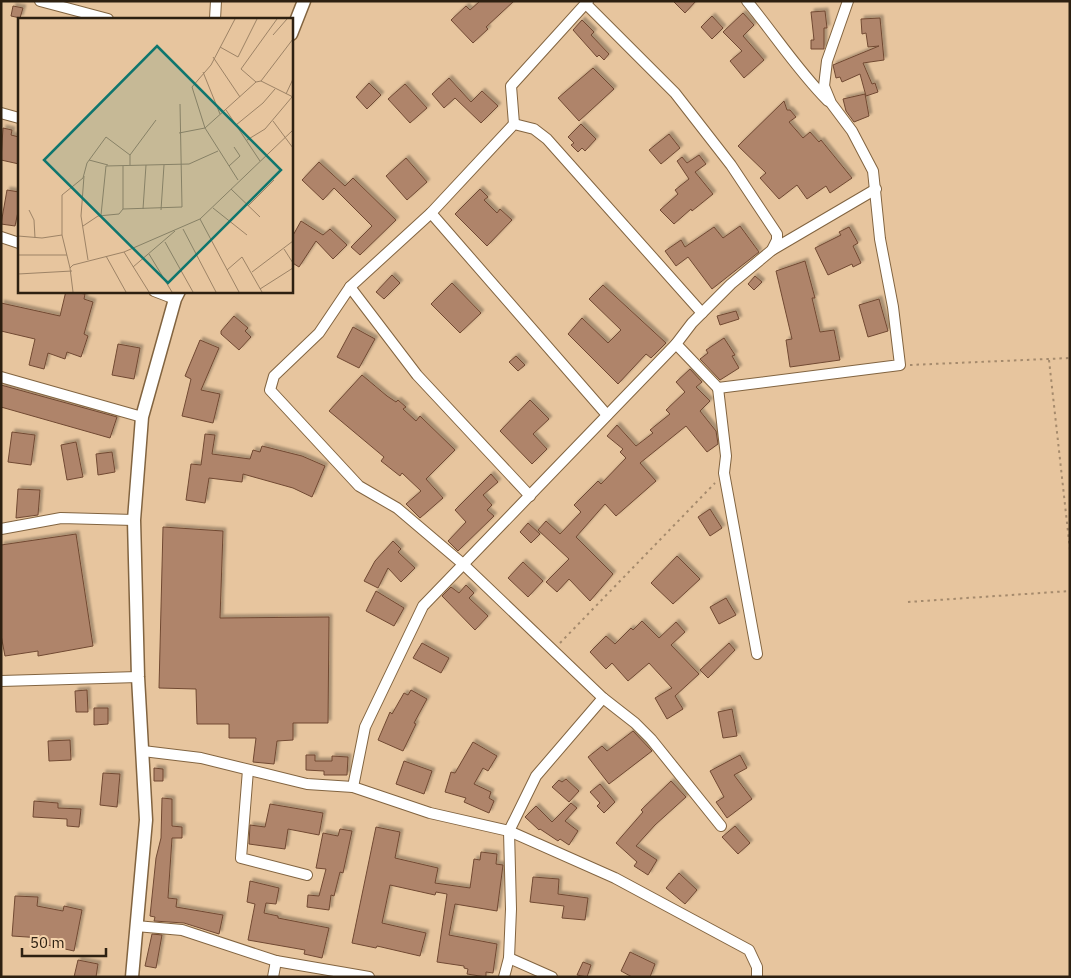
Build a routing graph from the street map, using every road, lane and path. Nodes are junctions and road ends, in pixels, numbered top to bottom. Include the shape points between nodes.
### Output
1 (40, 1) edge
2 (216, 1) edge
3 (304, 1) edge
4 (748, 1) edge
5 (848, 1) edge
6 (587, 3) edge
7 (104, 18) edge
8 (215, 18) edge
9 (292, 31) edge
10 (830, 103) junction
11 (1, 113) edge
12 (18, 118) edge
13 (514, 124) junction
14 (876, 189) junction
15 (431, 213) junction
16 (1, 237) edge
17 (18, 243) edge
18 (772, 250) junction
19 (350, 287) junction
20 (160, 292) edge
21 (177, 295) edge
22 (702, 313) junction
23 (676, 344) junction
24 (1070, 358) edge
25 (1049, 360) junction
26 (900, 365) junction
27 (1, 377) edge
28 (718, 388) junction
29 (607, 415) junction
30 (142, 417) junction
31 (724, 473) junction
32 (530, 496) junction
33 (134, 520) junction
34 (1, 529) edge
35 (1070, 550) edge
36 (463, 564) junction
37 (1070, 591) edge
38 (908, 602) dead end
39 (554, 650) junction
40 (757, 654) dead end
41 (138, 677) junction
42 (1, 681) edge
43 (603, 698) junction
44 (143, 750) junction
45 (248, 770) junction
46 (353, 787) junction
47 (721, 826) dead end
48 (509, 831) junction
49 (307, 875) dead end
50 (136, 926) junction
51 (509, 958) junction
52 (276, 960) junction
53 (132, 977) edge
54 (273, 977) edge
55 (369, 977) edge
56 (504, 977) edge
57 (552, 977) edge
58 (757, 977) edge

1 - 7 street
2 - 8 street
3 - 9 street
4 - 10 street via 804,77
5 - 10 street via 827,62 824,86
6 - 13 street via 510,86
6 - 18 street via 674,93 732,165 777,234
10 - 14 street via 852,131 873,171
11 - 12 street
13 - 15 street
13 - 22 street via 534,129 546,139
14 - 18 street
14 - 26 street via 880,239
15 - 19 street
15 - 29 street
16 - 17 street
18 - 22 street
19 - 32 street via 417,375
19 - 36 street via 319,333 274,376 270,390 359,486 397,508
20 - 21 street
21 - 30 street
22 - 23 street
23 - 28 street
23 - 29 street
24 - 25 path
25 - 26 path
25 - 35 path
26 - 28 street
27 - 30 street
28 - 31 street via 726,456
29 - 32 street
30 - 33 street
31 - 39 path
31 - 40 street
32 - 36 street
33 - 34 street via 61,518
33 - 41 street
36 - 39 street
36 - 46 street via 423,606 365,727
37 - 38 path
39 - 43 street
41 - 42 street
41 - 44 street
43 - 47 street via 652,739
43 - 48 street via 536,776
44 - 45 street via 201,758
44 - 50 street via 146,820
45 - 46 street via 307,784
45 - 49 street via 241,858
46 - 48 street via 430,812
48 - 51 street
48 - 58 street via 615,878 749,950 758,967
50 - 52 street via 182,930
50 - 53 street
51 - 56 street
51 - 57 street
52 - 54 street
52 - 55 street

